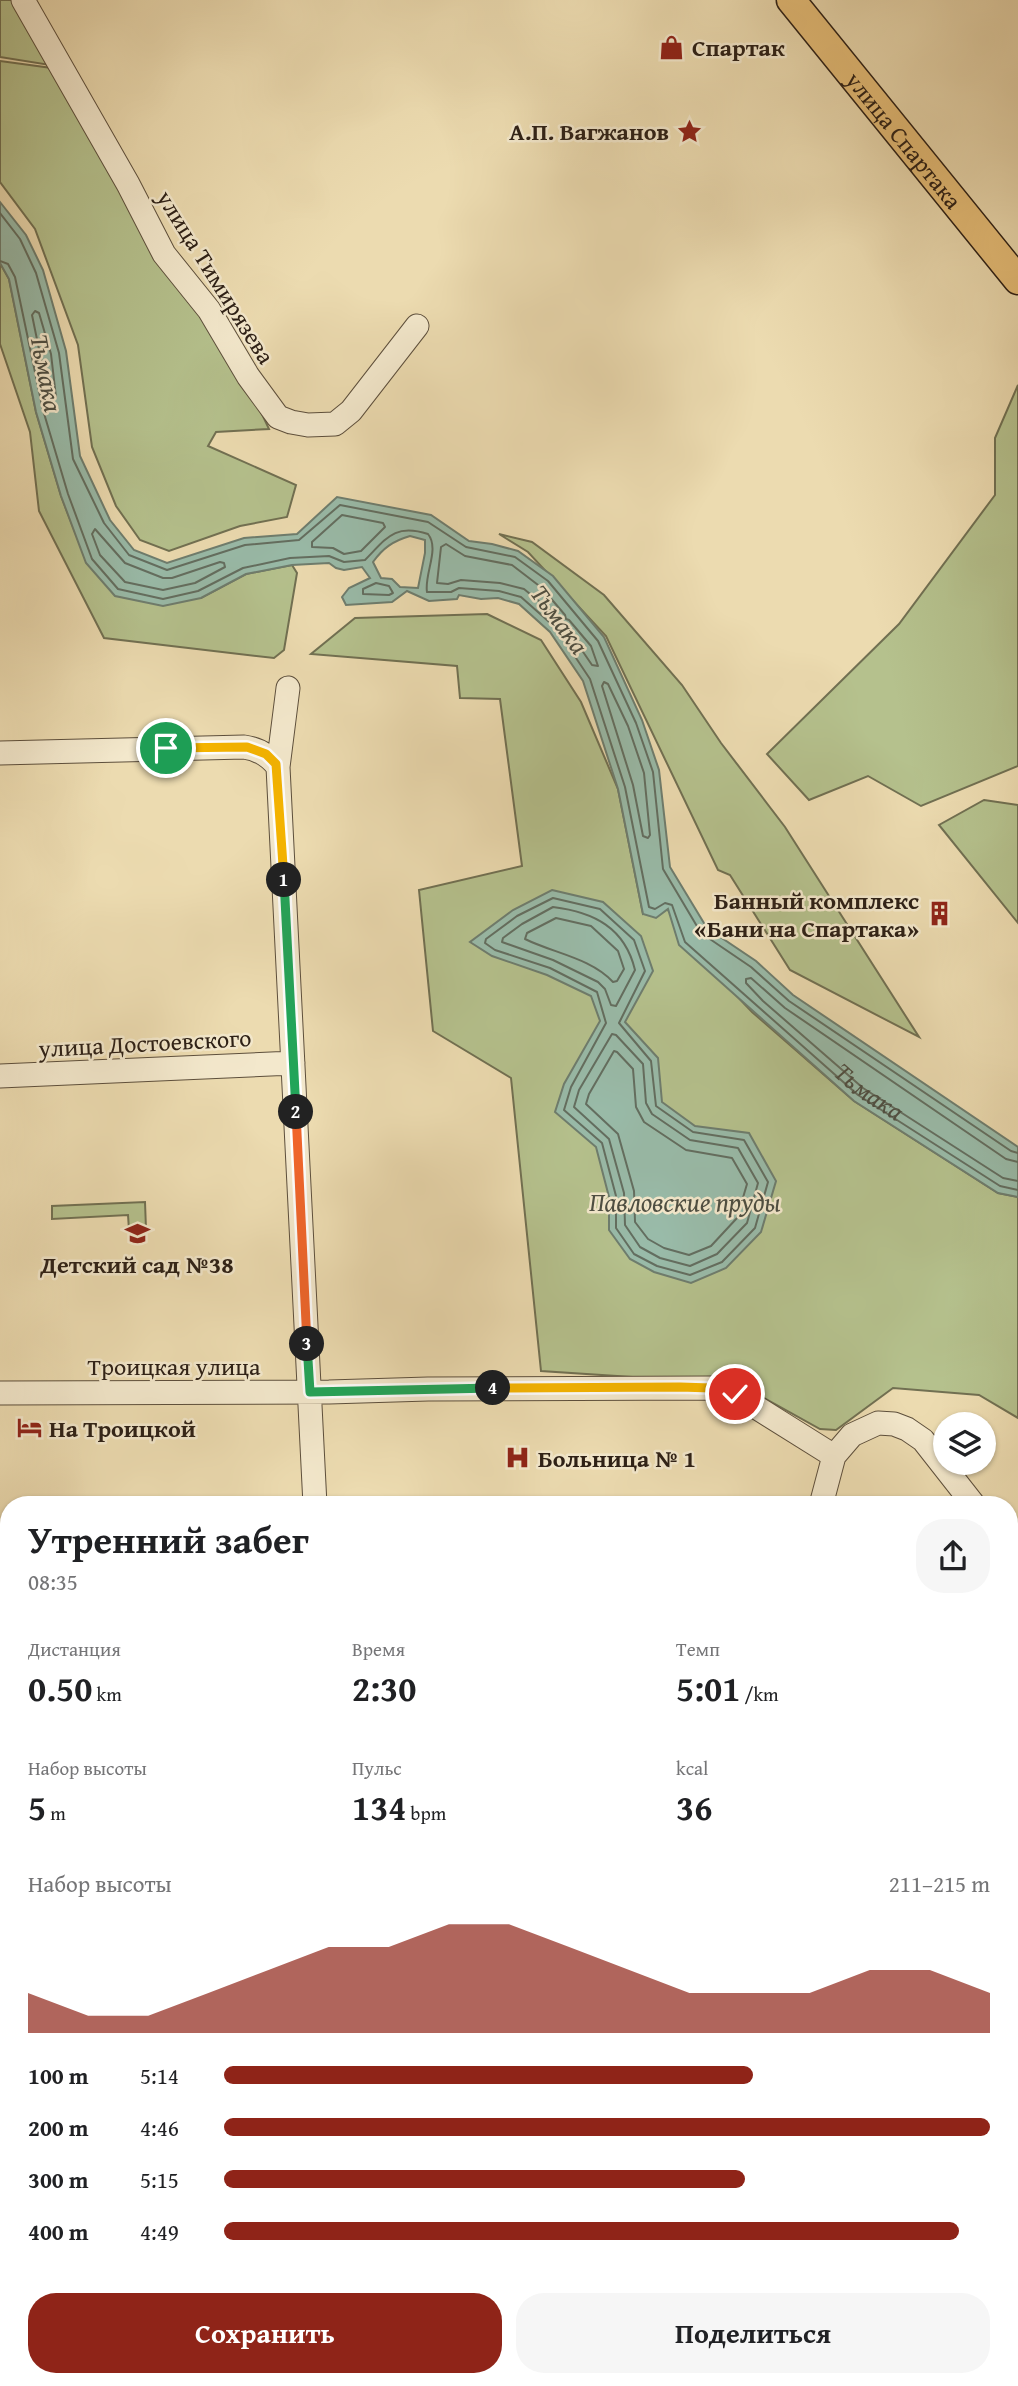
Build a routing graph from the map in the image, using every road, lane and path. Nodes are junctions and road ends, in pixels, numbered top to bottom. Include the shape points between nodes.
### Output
1 (23, 0) edge
2 (791, 0) edge
3 (1014, 266) edge
4 (417, 326) dead end
5 (288, 688) dead end
6 (0, 753) edge
7 (276, 764) junction
8 (293, 1063) junction
9 (0, 1076) edge
10 (310, 1392) junction
11 (0, 1393) edge
12 (834, 1456) junction
13 (316, 1496) edge
14 (823, 1496) edge
15 (967, 1496) edge

1 - 4 street, улица Тимирязева via 164,254 209,310 278,417 309,425 335,424 351,411
2 - 3 main road, улица Спартака
5 - 7 street
6 - 7 street via 244,747 260,751
7 - 8 street
8 - 9 street, улица Достоевского
8 - 10 street
10 - 11 street, Троицкая улица
10 - 12 street, Троицкая улица via 711,1388 735,1394
10 - 13 street
12 - 14 street
12 - 15 street via 864,1428 894,1424 923,1440

